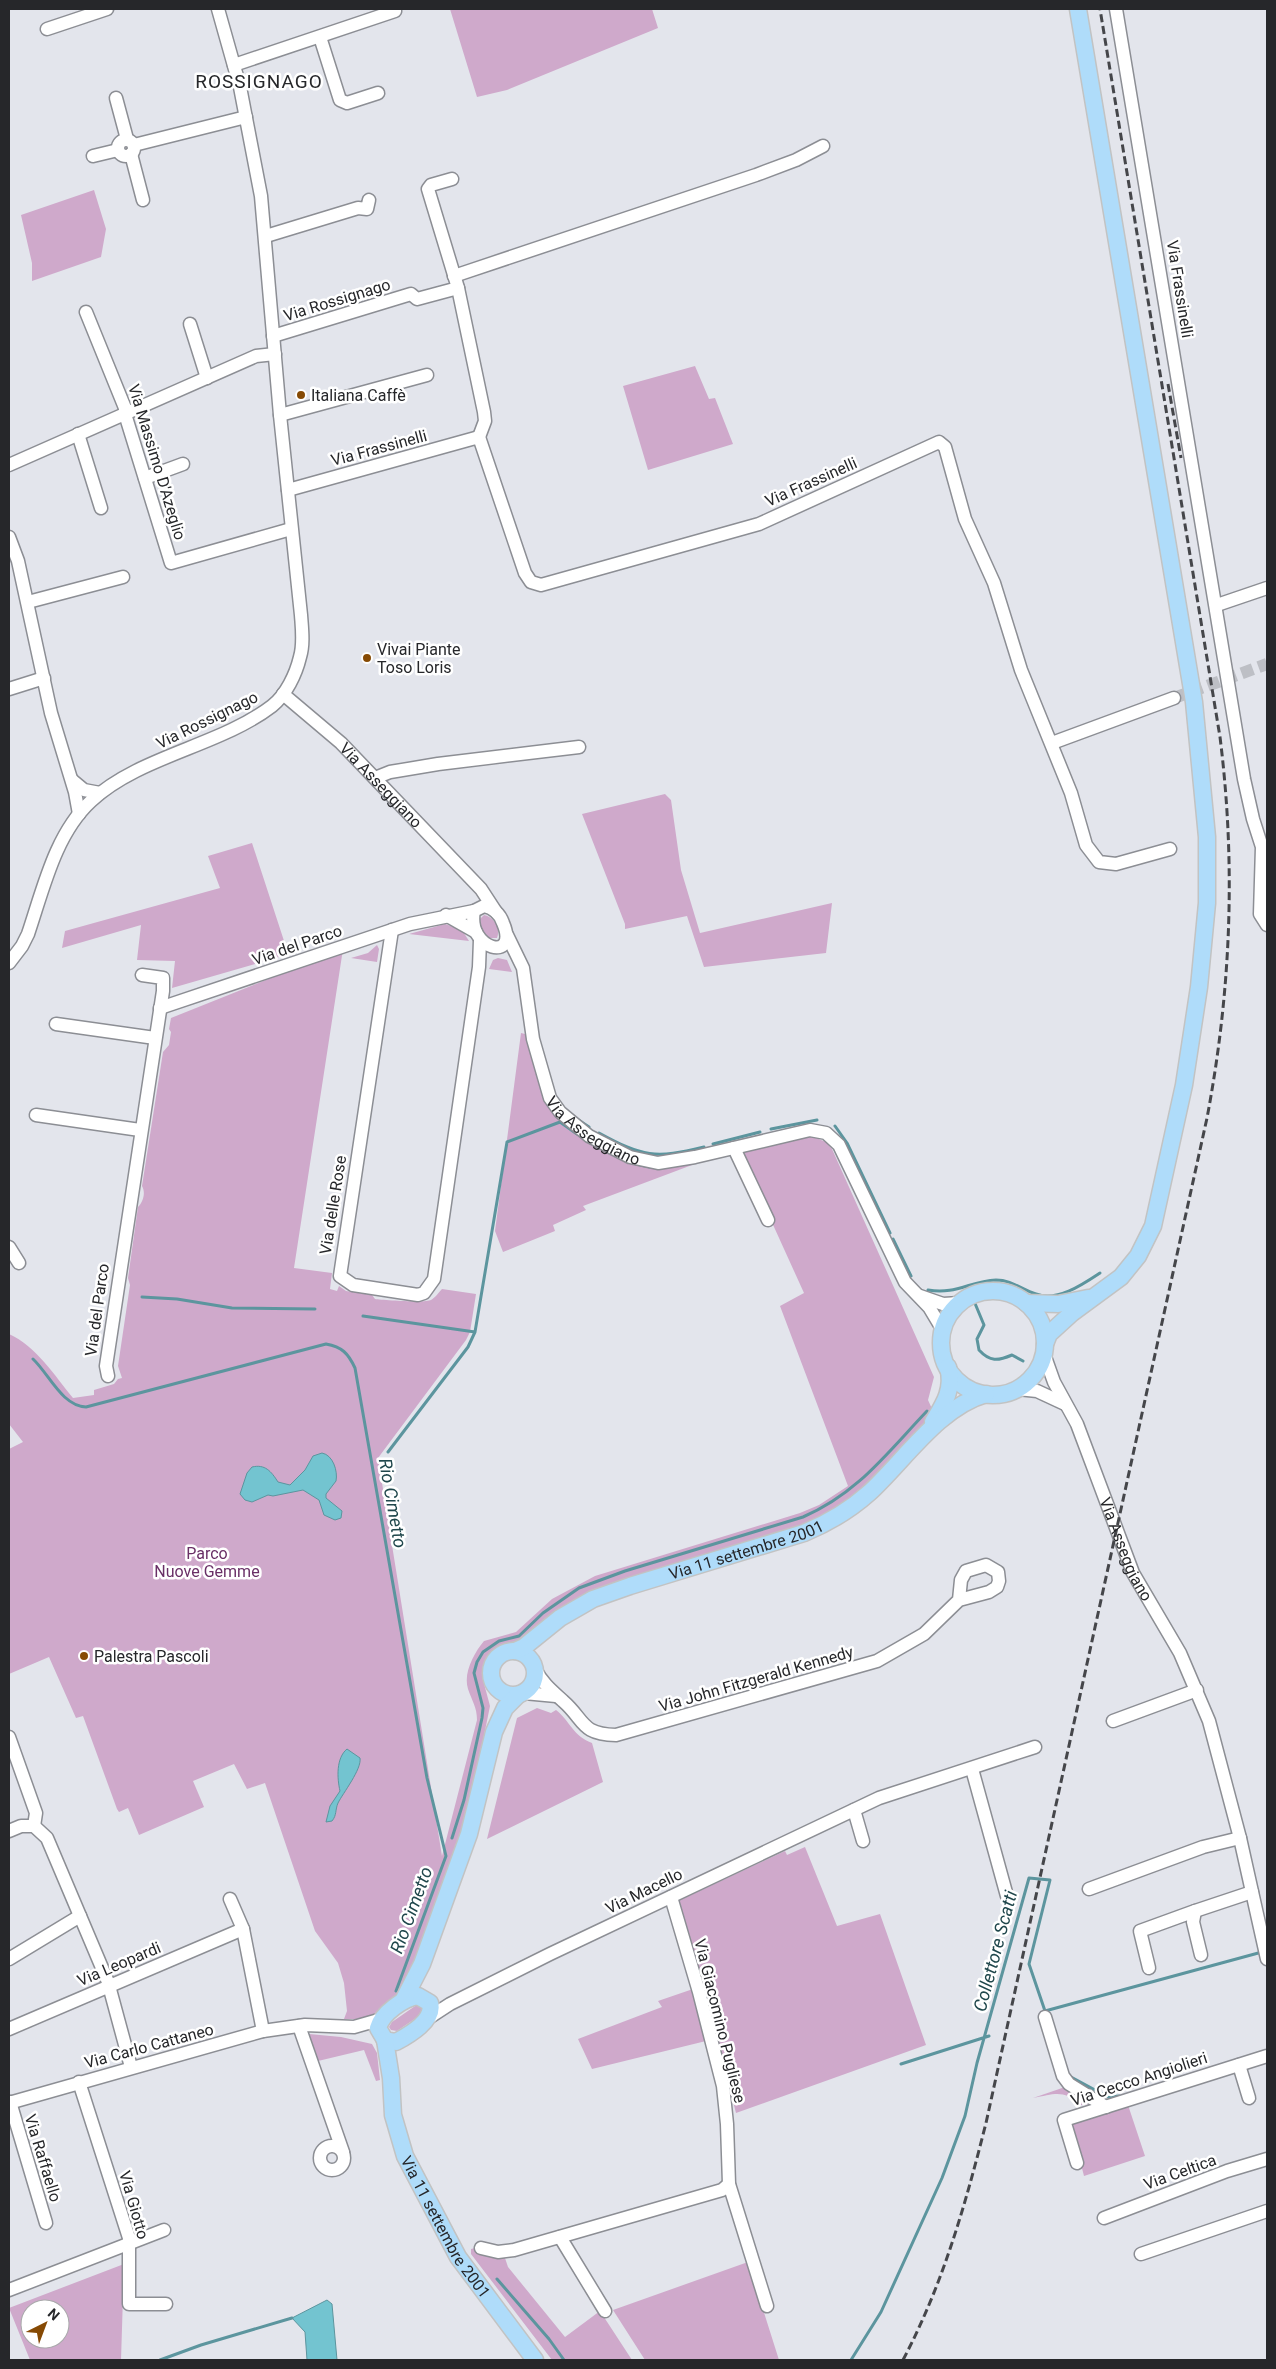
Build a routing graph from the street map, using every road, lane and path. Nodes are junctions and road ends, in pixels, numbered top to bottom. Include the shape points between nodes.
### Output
1 (107, 9) edge
2 (218, 9) edge
3 (1078, 9) edge
4 (1116, 9) edge
5 (395, 11) dead end
6 (46, 29) dead end
7 (320, 37) junction
8 (234, 65) junction
9 (378, 92) dead end
10 (116, 98) dead end
11 (246, 117) junction
12 (131, 146) junction
13 (823, 146) dead end
14 (93, 156) dead end
15 (452, 178) dead end
16 (143, 200) dead end
17 (369, 200) dead end
18 (266, 236) junction
19 (456, 282) junction
20 (86, 312) dead end
21 (190, 324) dead end
22 (273, 336) junction
23 (275, 354) junction
24 (427, 375) dead end
25 (207, 378) junction
26 (124, 414) junction
27 (280, 415) junction
28 (78, 434) junction
29 (479, 437) junction
30 (9, 464) edge
31 (183, 464) dead end
32 (145, 478) junction
33 (288, 490) junction
34 (100, 508) dead end
35 (291, 529) junction
36 (9, 537) edge
37 (123, 577) dead end
38 (1267, 588) edge
39 (28, 602) junction
40 (1216, 605) junction
41 (44, 678) junction
42 (9, 689) edge
43 (283, 694) junction
44 (1174, 698) tunnel mouth
45 (1052, 743) junction
46 (579, 747) dead end
47 (375, 778) junction
48 (72, 780) junction
49 (100, 793) junction
50 (79, 814) junction
51 (1170, 849) dead end
52 (473, 882) junction
53 (475, 909) junction
54 (496, 912) junction
55 (446, 915) junction
56 (1266, 924) edge
57 (392, 930) junction
58 (507, 935) junction
59 (478, 936) junction
60 (498, 949) junction
61 (9, 963) edge
62 (479, 966) junction
63 (142, 975) dead end
64 (528, 1004) junction
65 (160, 1008) junction
66 (56, 1024) dead end
67 (155, 1038) junction
68 (36, 1115) dead end
69 (140, 1130) junction
70 (734, 1148) junction
71 (768, 1220) dead end
72 (9, 1246) edge
73 (20, 1263) dead end
74 (916, 1294) junction
75 (1095, 1296) junction
76 (960, 1303) junction
77 (1026, 1303) junction
78 (943, 1334) junction
79 (1044, 1349) junction
80 (948, 1367) junction
81 (108, 1376) dead end
82 (1018, 1389) junction
83 (986, 1394) junction
84 (1065, 1404) junction
85 (926, 1433) junction
86 (959, 1600) dead end
87 (543, 1633) junction
88 (515, 1651) junction
89 (534, 1666) junction
90 (497, 1688) junction
91 (1196, 1690) junction
92 (521, 1694) junction
93 (556, 1696) junction
94 (1113, 1721) dead end
95 (494, 1732) junction
96 (9, 1737) edge
97 (1035, 1747) dead end
98 (972, 1769) junction
99 (854, 1810) junction
100 (34, 1826) junction
101 (9, 1831) edge
102 (1240, 1838) junction
103 (863, 1841) dead end
104 (1089, 1888) dead end
105 (1252, 1892) junction
106 (1007, 1896) dead end
107 (671, 1897) junction
108 (230, 1899) dead end
109 (1195, 1911) junction
110 (80, 1916) junction
111 (243, 1929) junction
112 (1201, 1955) dead end
113 (9, 1959) edge
114 (1267, 1959) edge
115 (422, 1964) junction
116 (1149, 1968) dead end
117 (109, 1986) junction
118 (403, 2001) junction
119 (427, 2006) junction
120 (1045, 2017) dead end
121 (299, 2026) junction
122 (9, 2029) edge
123 (263, 2031) junction
124 (382, 2031) junction
125 (403, 2038) junction
126 (1267, 2056) edge
127 (1239, 2065) junction
128 (131, 2067) junction
129 (391, 2078) junction
130 (79, 2082) junction
131 (1249, 2098) dead end
132 (9, 2103) edge
133 (1106, 2107) junction
134 (337, 2144) dead end
135 (1267, 2159) edge
136 (1077, 2163) dead end
137 (729, 2184) junction
138 (1267, 2211) edge
139 (1104, 2218) dead end
140 (46, 2223) dead end
141 (164, 2230) dead end
142 (560, 2238) junction
143 (130, 2244) junction
144 (481, 2248) dead end
145 (1141, 2254) dead end
146 (9, 2290) edge
147 (166, 2304) dead end
148 (767, 2306) dead end
149 (605, 2311) dead end
150 (535, 2360) edge

1 - 6 street
2 - 8 street, Via Rossignago
3 - 75 main road via 1194,702 1207,837 1207,903 1199,987 1184,1085 1156,1216 1138,1256 1121,1277
4 - 40 street, Via Frassinelli
5 - 7 street
7 - 8 street
7 - 9 street via 340,100 347,103
8 - 11 street, Via Rossignago
10 - 12 street
11 - 12 street
11 - 18 street, Via Rossignago
12 - 14 street via 120,141 118,150
12 - 16 street
13 - 19 street via 756,175
15 - 19 street via 428,189
17 - 18 street via 368,209 358,208
18 - 22 street, Via Rossignago
19 - 22 street, Via Rossignago via 417,299 411,294
19 - 29 street via 484,412 485,421
20 - 26 street, Via Massimo D'Azeglio via 125,408
21 - 25 street
22 - 23 street, Via Rossignago
23 - 25 street via 256,356
23 - 27 street, Via Rossignago
24 - 27 street
25 - 26 street
26 - 28 street
26 - 32 street, Via Massimo D'Azeglio
27 - 33 street, Via Rossignago
28 - 30 street
28 - 34 street
29 - 33 street, Via Frassinelli
29 - 45 street, Via Frassinelli via 525,573 531,582 541,585 759,524 938,442 945,447 965,519 994,583 1021,670
31 - 32 street
32 - 35 street, Via Massimo D'Azeglio via 171,563
33 - 35 street, Via Rossignago
35 - 43 street, Via Rossignago via 302,644 294,676
36 - 39 street
37 - 39 street
38 - 40 street
39 - 41 street
40 - 56 street, Via Frassinelli via 1244,779 1262,847 1260,914
41 - 42 street
41 - 48 street
43 - 47 street, Via Asseggiano via 325,728
43 - 49 street, Via Rossignago via 259,714 124,777
44 - 45 street
45 - 51 street, Via Frassinelli via 1086,845 1099,862 1116,864
46 - 47 street via 438,764 390,772
47 - 52 street, Via Asseggiano
48 - 49 street via 84,790
48 - 50 street
49 - 50 street, Via Rossignago
50 - 61 street, Via Rossignago via 64,837 28,934
52 - 53 street via 477,894
52 - 54 street, Via Asseggiano
53 - 54 street via 490,908
53 - 55 street, Via del Parco
53 - 59 street via 472,918
54 - 58 street, Via Asseggiano
55 - 57 street, Via del Parco
55 - 59 street
57 - 62 street, Via delle Rose via 340,1267 340,1276 353,1285 418,1295 424,1293 434,1279
57 - 65 street, Via del Parco
58 - 60 street via 506,944
58 - 64 street, Via Asseggiano via 523,968
59 - 60 street, Via Asseggiano
59 - 62 street, Via delle Rose
60 - 62 street via 488,954
60 - 64 street, Via Asseggiano via 514,961
63 - 65 street, Via del Parco via 163,978
64 - 70 street, Via Asseggiano via 533,1039 550,1098 569,1121 589,1136 630,1157 652,1162 676,1161
65 - 67 street, Via del Parco
66 - 67 street
67 - 69 street, Via del Parco
68 - 69 street
69 - 81 street, Via del Parco via 106,1366
70 - 71 street
70 - 74 street, Via Asseggiano via 810,1130 834,1138 905,1282
72 - 73 street
74 - 76 street via 943,1304
74 - 78 street, Via Asseggiano via 929,1307
75 - 77 main road via 1058,1304
75 - 79 main road via 1055,1329
76 - 77 main road via 986,1292 1000,1292
76 - 78 main road, Via Asseggiano via 950,1314
77 - 79 main road, Via Asseggiano via 1040,1321
78 - 80 main road, Via Asseggiano via 942,1351
79 - 82 main road via 1037,1370
79 - 84 street, Via Asseggiano
80 - 83 main road, Via Asseggiano via 967,1388
80 - 85 main road, Via 11 settembre 2001 via 951,1379 946,1401
82 - 83 main road, Via Asseggiano
82 - 84 street, Via Asseggiano via 1037,1391
83 - 85 main road, Via 11 settembre 2001 via 961,1406
84 - 91 street, Via Asseggiano via 1077,1424 1133,1573 1180,1653
85 - 87 main road, Via 11 settembre 2001 via 868,1494 821,1526 593,1599 560,1618
86 - 93 street, Via John Fitzgerald Kennedy via 924,1634 878,1661 629,1732 606,1734 591,1730
87 - 88 main road, Via 11 settembre 2001
87 - 89 main road, Via 11 settembre 2001
88 - 89 main road via 528,1657
88 - 90 main road, Via 11 settembre 2001 via 502,1654 493,1663 491,1676
89 - 92 main road, Via 11 settembre 2001 via 534,1683
89 - 93 street, Via John Fitzgerald Kennedy
90 - 92 main road via 506,1694
90 - 95 main road, Via 11 settembre 2001
91 - 94 street
91 - 102 street, Via Asseggiano via 1210,1726
92 - 93 street
92 - 95 main road, Via 11 settembre 2001 via 505,1708
95 - 115 main road, Via 11 settembre 2001 via 474,1815
96 - 100 street via 36,1813
97 - 98 street, Via Macello
98 - 99 street, Via Macello via 879,1798
98 - 106 street
99 - 103 street
99 - 107 street, Via Macello
100 - 101 street
100 - 110 street via 47,1838
102 - 104 street via 1203,1847
102 - 105 street, Via Asseggiano
105 - 109 street
105 - 114 street, Via Asseggiano
107 - 119 street, Via Macello via 450,2004
107 - 137 street, Via Giacomino Pugliese via 722,2086
108 - 111 street
109 - 112 street via 1193,1922
109 - 116 street via 1140,1932
110 - 113 street
110 - 117 street
111 - 117 street, Via Leopardi
111 - 123 street
115 - 118 main road, Via 11 settembre 2001
115 - 119 main road, Via 11 settembre 2001
117 - 122 street, Via Leopardi
117 - 128 street
118 - 119 main road, Via 11 settembre 2001 via 414,1996
118 - 124 main road, Via 11 settembre 2001
119 - 125 main road
120 - 133 street via 1063,2076
121 - 123 street, Via Carlo Cattaneo
121 - 124 street, Via Carlo Cattaneo
121 - 134 street
123 - 128 street, Via Carlo Cattaneo
124 - 125 main road via 396,2042
124 - 129 main road, Via 11 settembre 2001
125 - 129 main road, Via 11 settembre 2001
126 - 127 street, Via Cecco Angiolieri
127 - 131 street
127 - 133 street, Via Cecco Angiolieri
128 - 130 street, Via Carlo Cattaneo
129 - 150 main road, Via 11 settembre 2001 via 393,2115 409,2165 458,2257
130 - 132 street, Via Carlo Cattaneo
130 - 143 street, Via Giotto
132 - 140 street, Via Raffaello
133 - 136 street, Via Cecco Angiolieri via 1064,2120
135 - 139 street, Via Celtica
137 - 142 street via 722,2190
137 - 148 street, Via Giacomino Pugliese
138 - 145 street
141 - 143 street
142 - 144 street via 514,2250 498,2252
142 - 149 street
143 - 146 street
143 - 147 street, Via Giotto via 129,2304

